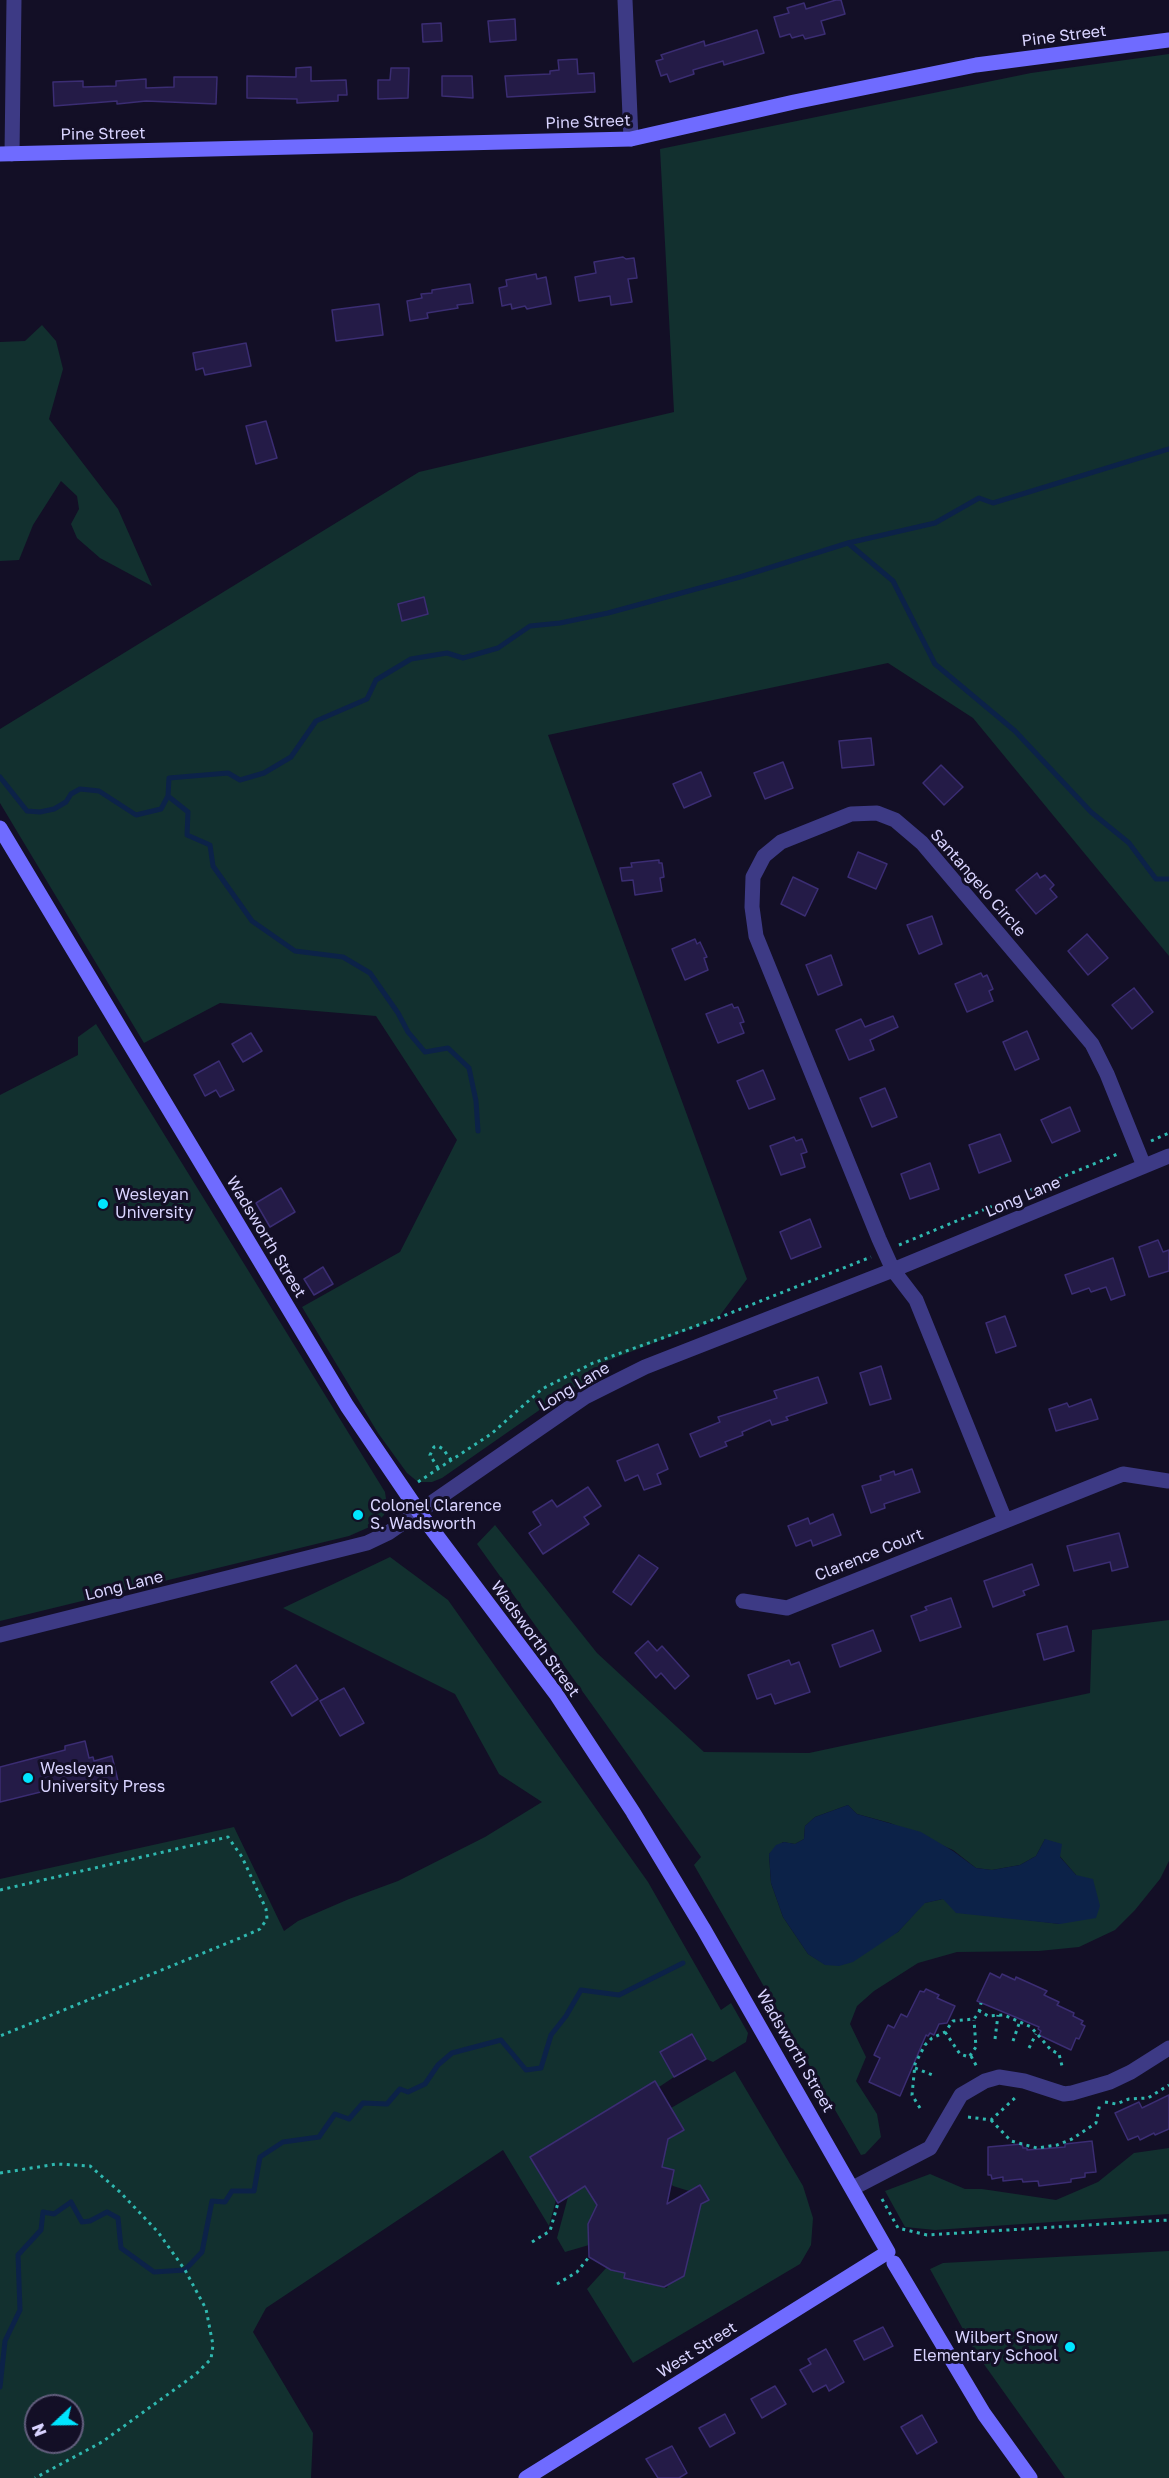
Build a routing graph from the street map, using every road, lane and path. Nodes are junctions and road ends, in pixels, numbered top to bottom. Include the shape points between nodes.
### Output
1 (14, 0) edge
2 (625, 0) edge
3 (1169, 40) edge
4 (631, 140) junction
5 (6, 154) edge
6 (0, 828) edge
7 (1169, 1156) edge
8 (1144, 1166) junction
9 (893, 1270) junction
10 (451, 1460) dead end
11 (438, 1468) dead end
12 (1167, 1482) dead end
13 (419, 1512) junction
14 (1005, 1520) junction
15 (743, 1601) dead end
16 (0, 1635) edge
17 (0, 1890) edge
18 (981, 2003) dead end
19 (979, 2012) junction
20 (998, 2015) junction
21 (974, 2019) junction
22 (1020, 2021) junction
23 (945, 2032) junction
24 (1035, 2034) junction
25 (0, 2036) edge
26 (995, 2039) dead end
27 (1013, 2041) dead end
28 (1029, 2048) dead end
29 (1169, 2048) edge
30 (1062, 2066) dead end
31 (915, 2067) junction
32 (934, 2076) dead end
33 (1030, 2083) junction
34 (1169, 2085) edge
35 (920, 2108) dead end
36 (949, 2114) junction
37 (991, 2120) junction
38 (0, 2173) edge
39 (853, 2188) junction
40 (882, 2199) dead end
41 (558, 2203) dead end
42 (1169, 2220) edge
43 (532, 2242) dead end
44 (589, 2257) dead end
45 (891, 2258) junction
46 (557, 2284) dead end
47 (34, 2478) edge
48 (526, 2478) edge
49 (1030, 2478) edge

1 - 5 street
2 - 4 street
3 - 4 street, Pine Street via 976,65
4 - 5 street, Pine Street
6 - 13 street, Wadsworth Street via 347,1406
7 - 8 street, Long Lane
8 - 9 street, Long Lane
8 - 9 street, Santangelo Circle via 1092,1044 922,843 895,820 877,813 851,814 781,842 764,856 753,878 756,936
9 - 13 street, Long Lane via 645,1367 585,1397
9 - 14 street via 916,1300
10 - 11 path via 440,1446 434,1447 430,1455
12 - 14 street, Clarence Court via 1123,1474
13 - 16 street, Long Lane via 388,1533 348,1549
13 - 39 street, Wadsworth Street via 556,1695 633,1812
14 - 15 street, Clarence Court via 787,1608
17 - 25 path via 228,1837 242,1857 267,1918 260,1929 240,1938
18 - 19 path
19 - 20 path
19 - 21 path
20 - 22 path
20 - 26 path
21 - 23 path via 953,2021
21 - 23 path via 976,2047 969,2057 960,2054
22 - 24 path
22 - 27 path
23 - 31 path via 926,2044
24 - 28 path
24 - 30 path via 1059,2054
29 - 33 street via 1131,2072 1080,2091 1064,2094
31 - 32 path
31 - 35 path via 912,2095
33 - 36 street via 999,2077 985,2080 961,2095
33 - 37 path
34 - 37 path via 1148,2098 1116,2104 1100,2101 1096,2123 1057,2145 1037,2148 1011,2141
36 - 37 path
36 - 39 street via 930,2148
38 - 47 path via 57,2164 90,2166 158,2232 185,2270 206,2309 213,2345 211,2359 196,2374 102,2442
39 - 45 street, Wadsworth Street
40 - 42 path via 898,2228 927,2235
41 - 43 path via 550,2231
44 - 46 path via 577,2272
45 - 48 street, West Street
45 - 49 street, Wadsworth Street via 984,2414

